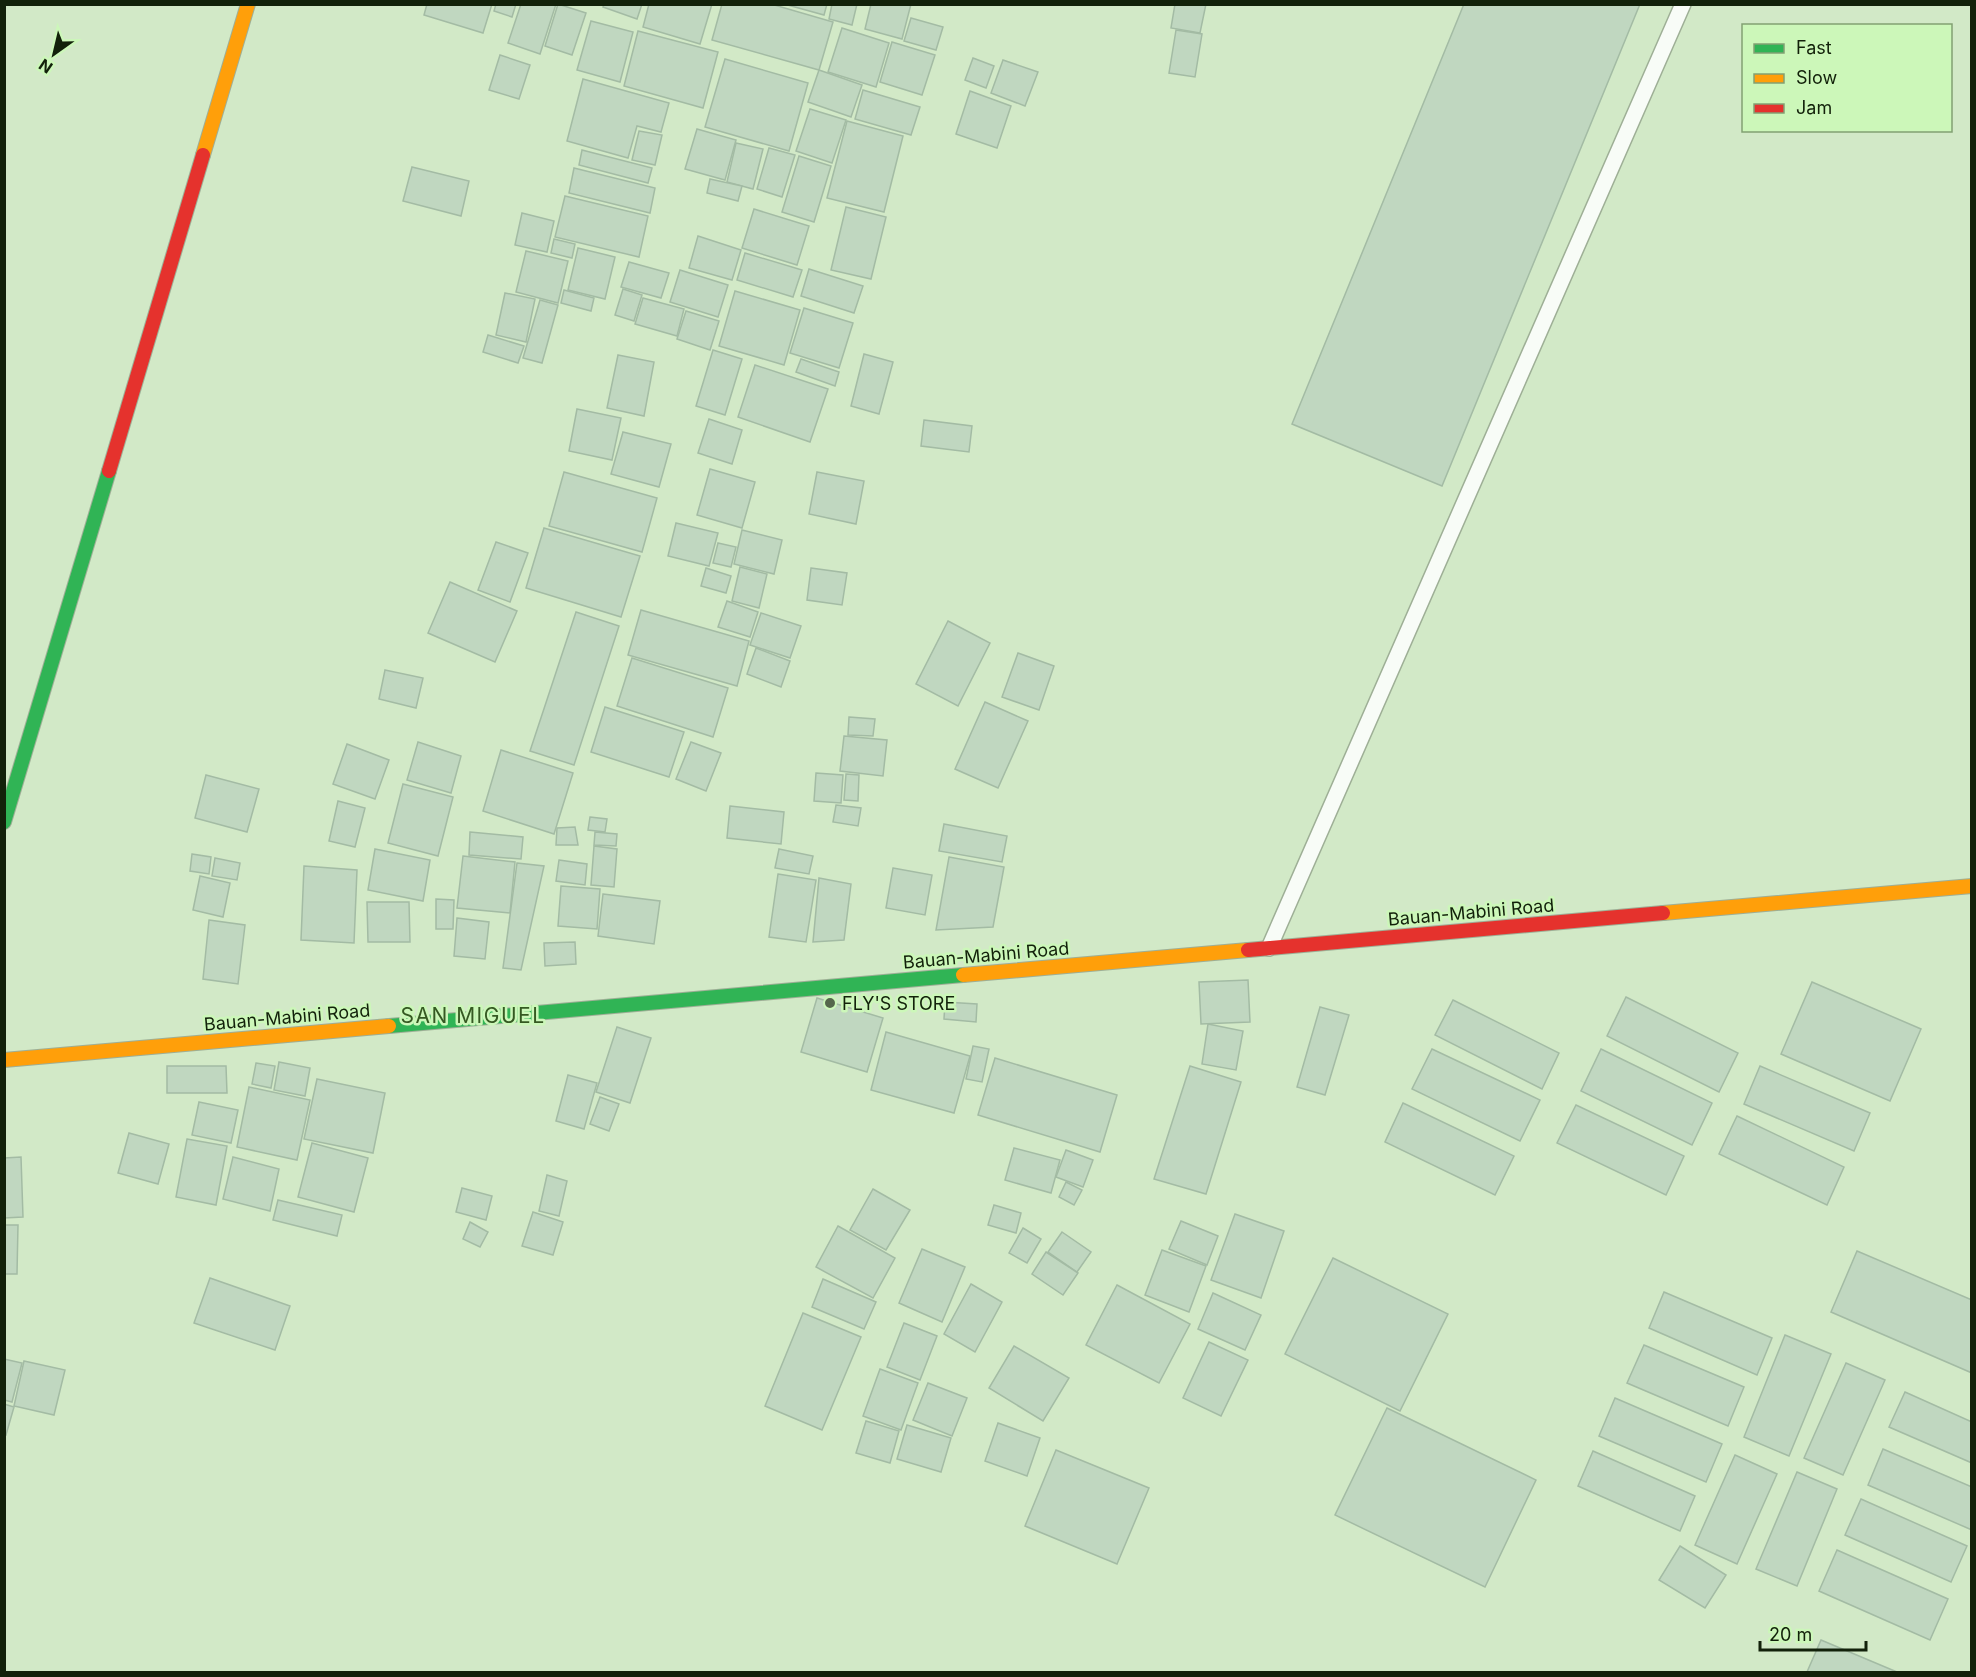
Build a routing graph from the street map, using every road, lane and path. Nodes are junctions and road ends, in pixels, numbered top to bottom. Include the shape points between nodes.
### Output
1 (248, 4) edge
2 (1683, 4) edge
3 (4, 822) edge
4 (1971, 886) edge
5 (1269, 948) junction
6 (4, 1060) edge

1 - 3 main road
2 - 5 lane
4 - 5 main road, Bauan-Mabini Road
5 - 6 main road, Bauan-Mabini Road

